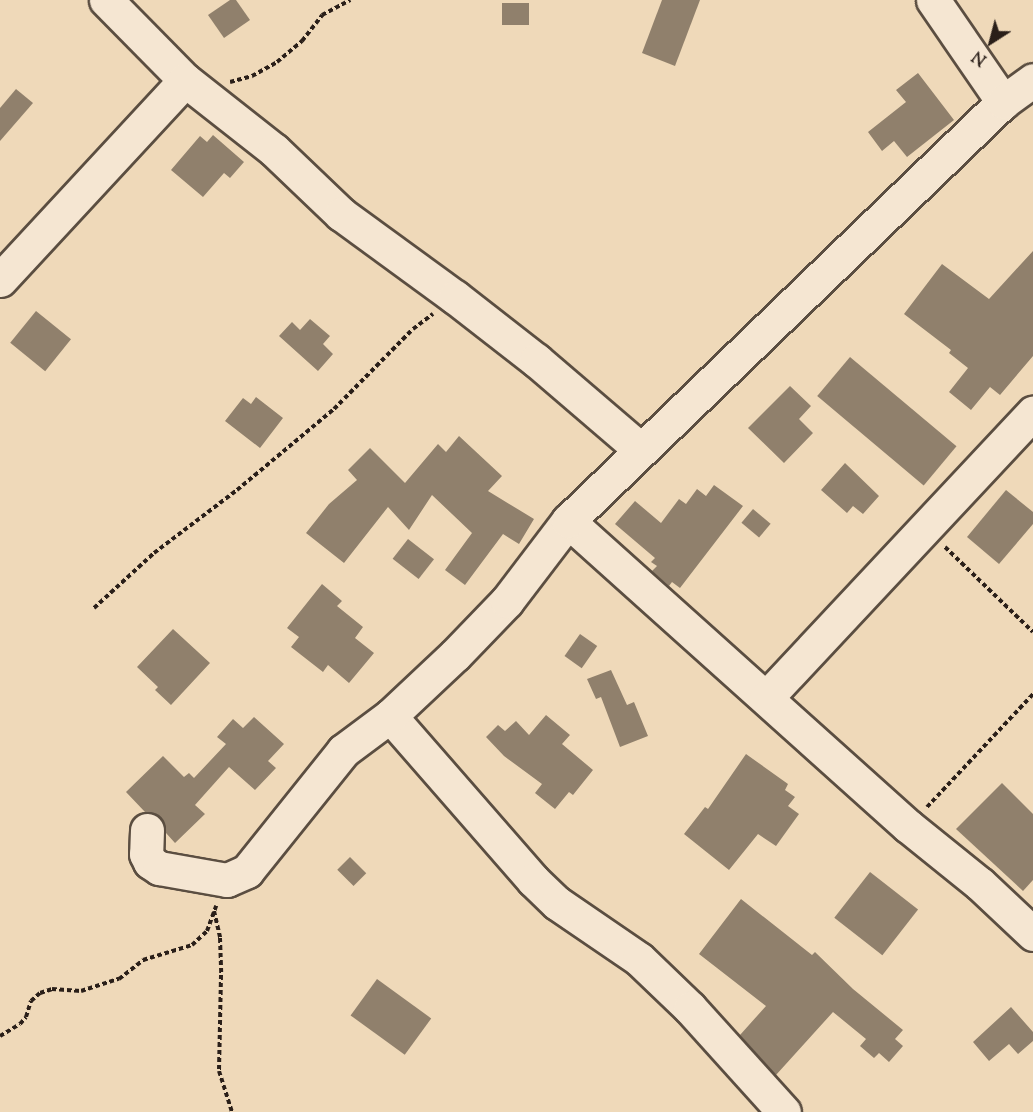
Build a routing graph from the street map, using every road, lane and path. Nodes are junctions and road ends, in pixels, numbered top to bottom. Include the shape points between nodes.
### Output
1 (106, 0) edge
2 (350, 0) edge
3 (933, 0) edge
4 (1033, 80) edge
5 (189, 83) junction
6 (1003, 102) junction
7 (0, 280) edge
8 (455, 297) junction
9 (1033, 413) edge
10 (640, 449) junction
11 (568, 521) junction
12 (925, 527) junction
13 (94, 608) dead end
14 (1033, 632) edge
15 (1033, 694) edge
16 (766, 698) junction
17 (390, 716) junction
18 (908, 826) junction
19 (147, 830) dead end
20 (227, 880) junction
21 (214, 910) junction
22 (1033, 934) edge
23 (0, 1036) edge
24 (232, 1112) edge
25 (784, 1112) edge

1 - 5 street
2 - 5 path via 322,15 302,41 252,76 226,83
3 - 6 street
4 - 6 street
5 - 7 street
5 - 8 street via 274,150 341,214
6 - 10 street
8 - 10 street via 577,393
8 - 13 path via 413,329 334,409 154,553
9 - 12 street
10 - 11 street
11 - 16 street
11 - 17 street via 507,601
12 - 14 path
12 - 16 street
15 - 18 path
16 - 18 street
17 - 20 street via 343,751 256,862
17 - 25 street via 533,880 557,903 639,959 690,1008
18 - 22 street via 980,884
19 - 20 street via 146,854 159,868
20 - 21 path
21 - 23 path via 207,931 192,945 143,960 119,979 81,991 52,989 40,993 31,1001 20,1024
21 - 24 path via 220,938 219,1071

